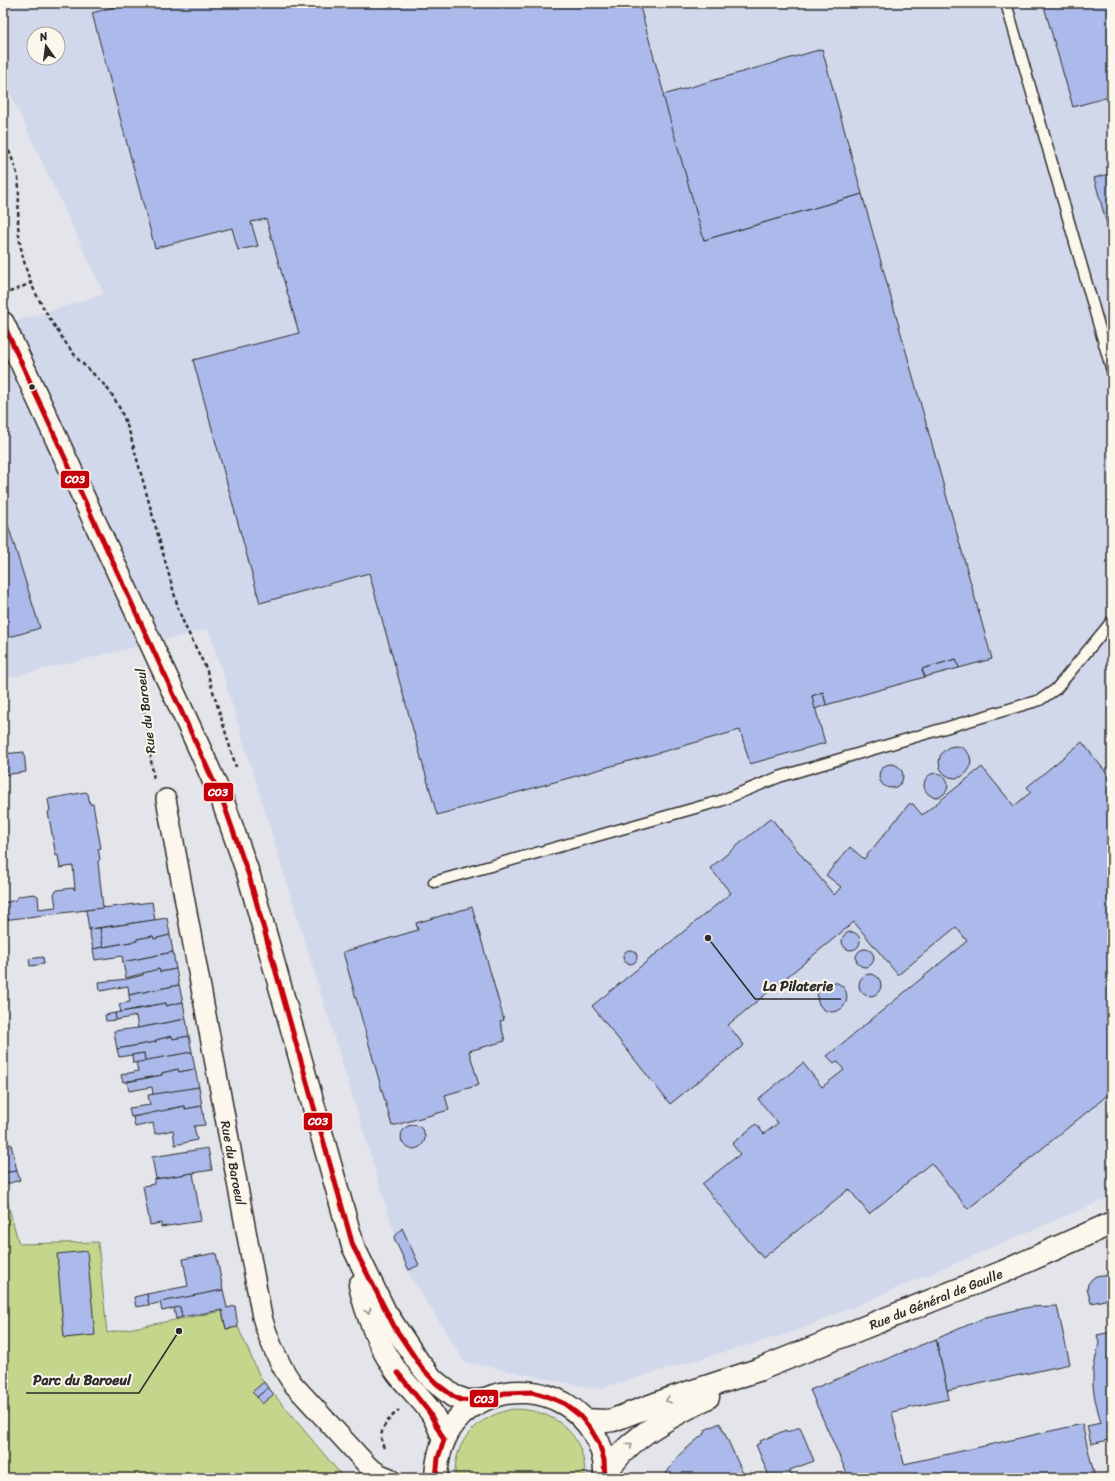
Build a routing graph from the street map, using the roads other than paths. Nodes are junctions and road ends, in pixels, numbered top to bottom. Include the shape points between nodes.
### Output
1 (1006, 3) edge
2 (3, 323) edge
3 (1112, 371) edge
4 (1112, 621) edge
5 (166, 800) road end
6 (434, 882) dead end
7 (1112, 1223) edge
8 (353, 1246) junction
9 (758, 1370) junction
10 (481, 1401) junction
11 (584, 1420) junction
12 (444, 1440) junction
13 (605, 1476) edge
14 (390, 1478) edge
15 (436, 1478) edge

1 - 3 lane
2 - 8 main road via 228,815 249,876
4 - 6 lane via 1056,689 1040,700 779,777 720,801
5 - 14 street, Rue du Baroeul via 262,1317 271,1345 293,1384 370,1466
7 - 9 main road, Rue du Général de Gaulle via 1003,1272
8 - 10 main road via 385,1312 419,1363 453,1396 467,1401
8 -> 12 main road via 360,1289 380,1342 398,1374 431,1412
9 -> 11 main road, Rue du Général de Gaulle via 613,1420
13 -> 9 main road, Rue du Général de Gaulle via 618,1456 640,1436
10 - 11 main road via 502,1393 536,1392 557,1399
10 - 12 main road via 456,1421
11 - 13 main road via 600,1445
12 - 15 main road via 438,1458

